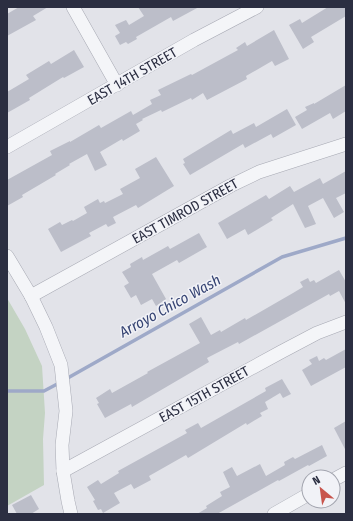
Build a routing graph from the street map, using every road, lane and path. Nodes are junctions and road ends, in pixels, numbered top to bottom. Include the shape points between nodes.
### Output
1 (73, 7) edge
2 (257, 7) edge
3 (117, 85) junction
4 (346, 144) edge
5 (7, 147) edge
6 (7, 256) edge
7 (31, 296) junction
8 (346, 322) edge
9 (63, 471) junction
10 (301, 499) edge
11 (71, 514) edge
12 (274, 514) edge

1 - 3 street
2 - 3 street, EAST 14TH STREET
3 - 5 street, EAST 14TH STREET
4 - 7 street, EAST TIMROD STREET via 259,172
6 - 7 street
7 - 9 street via 61,365 66,411 62,445
8 - 9 street, EAST 15TH STREET via 281,352
9 - 11 street
10 - 12 street

